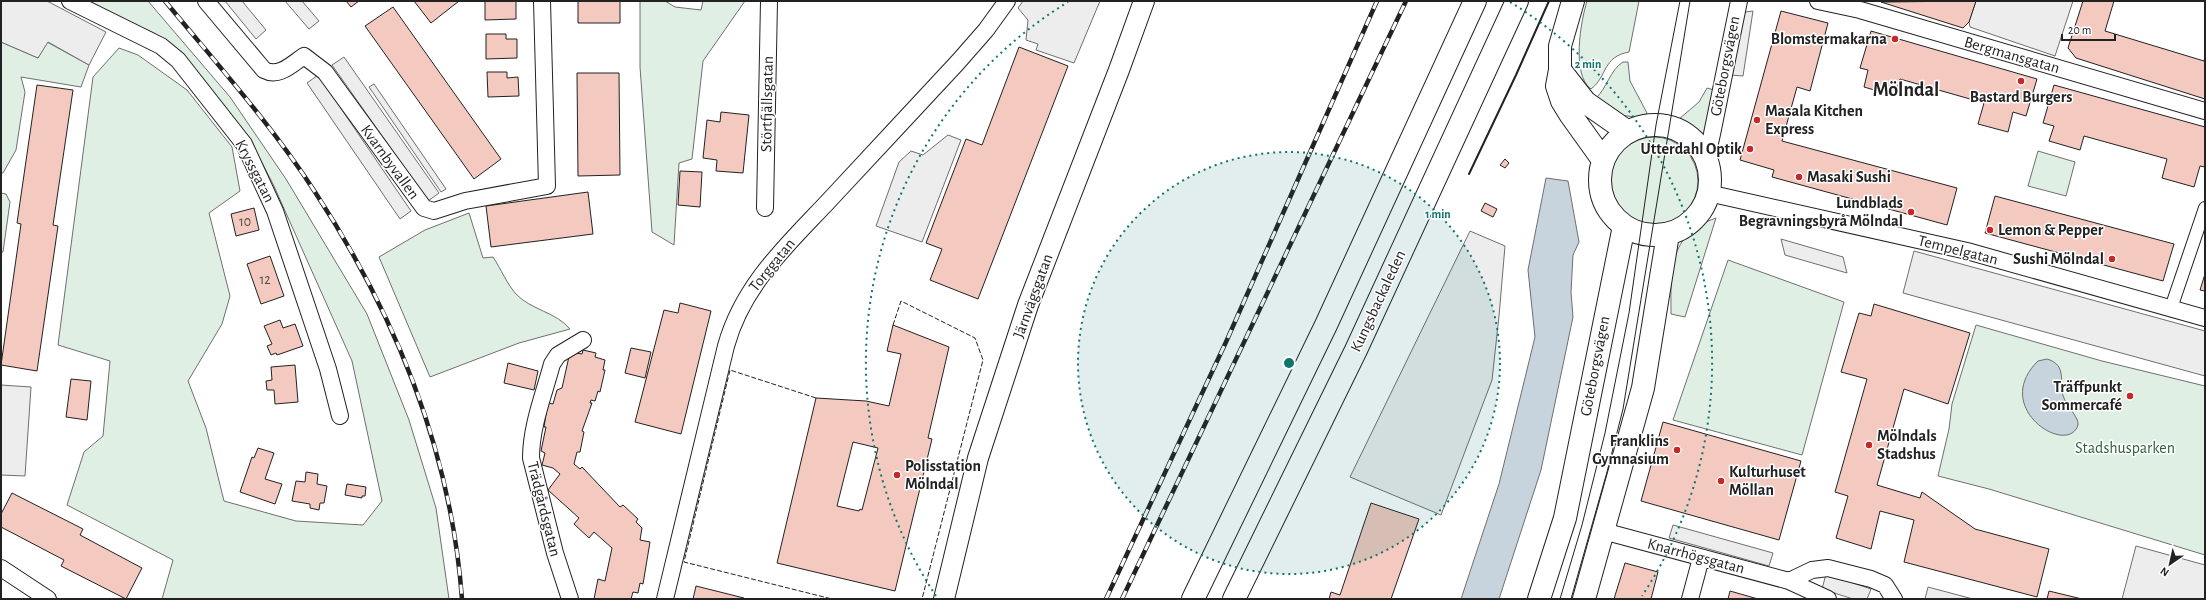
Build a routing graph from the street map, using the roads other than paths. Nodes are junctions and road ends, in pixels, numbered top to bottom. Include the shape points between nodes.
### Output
1 (70, 1) edge
2 (206, 1) edge
3 (542, 1) edge
4 (769, 1) edge
5 (1007, 1) edge
6 (1144, 1) edge
7 (1475, 1) edge
8 (1517, 1) edge
9 (1573, 1) edge
10 (1739, 1) edge
11 (1818, 1) edge
12 (1862, 6) edge
13 (1560, 70) junction
14 (2205, 111) edge
15 (1628, 132) junction
16 (1700, 150) junction
17 (1603, 160) junction
18 (1708, 193) junction
19 (765, 208) dead end
20 (2205, 208) edge
21 (1624, 226) junction
22 (1668, 234) junction
23 (2171, 308) junction
24 (2205, 318) edge
25 (583, 340) dead end
26 (340, 416) dead end
27 (1603, 531) junction
28 (1702, 558) junction
29 (1, 568) edge
30 (1789, 582) junction
31 (48, 599) edge
32 (570, 599) edge
33 (665, 599) edge
34 (944, 599) edge
35 (1193, 599) edge
36 (1234, 599) edge
37 (1539, 599) edge
38 (1584, 599) edge
39 (1690, 599) edge
40 (1828, 599) edge
41 (1894, 599) edge

1 - 26 street, Kryssgatan via 161,46 178,60 244,144 275,211 328,370
2 - 3 street, Kvarnbyvallen via 267,72 280,72 304,56 325,72 424,208 434,211 465,201 547,186
4 - 19 street, Störtfjällsgatan
5 - 33 street, Torggatan via 958,62 774,259 742,302 731,326
6 - 34 street, Järnvägsgatan via 1028,305 978,458
7 - 35 main road via 1326,325
8 - 36 main road, Kungsbackaleden via 1356,350
9 - 13 main road via 1560,46
10 - 16 street, Göteborgsvägen via 1710,143
11 - 12 street, Bergmansgatan
12 - 14 street, Bergmansgatan
13 - 15 main road via 1585,102
13 - 17 main road via 1557,86 1562,101
15 - 16 main road via 1647,126 1669,127 1688,136
15 - 17 main road via 1613,144
16 - 18 main road via 1709,170
17 - 21 main road via 1600,178 1602,196 1610,213
18 - 22 main road via 1702,209 1694,219
18 - 23 street, Tempelgatan via 1967,251
20 - 23 street
21 - 22 main road via 1640,233
21 - 37 main road, Göteborgsvägen via 1565,518
22 - 27 main road via 1643,388
23 - 24 street, Tempelgatan
25 - 32 street, Trädgårdsgatan via 558,355 552,364 534,428 531,449 553,546
27 - 28 street, Knarrhögsgatan
27 - 38 main road
28 - 30 street, Knarrhögsgatan
28 - 39 street
29 - 31 street
30 - 40 street, Knarrhögsgatan
30 - 41 street via 1812,570 1828,568 1885,585

